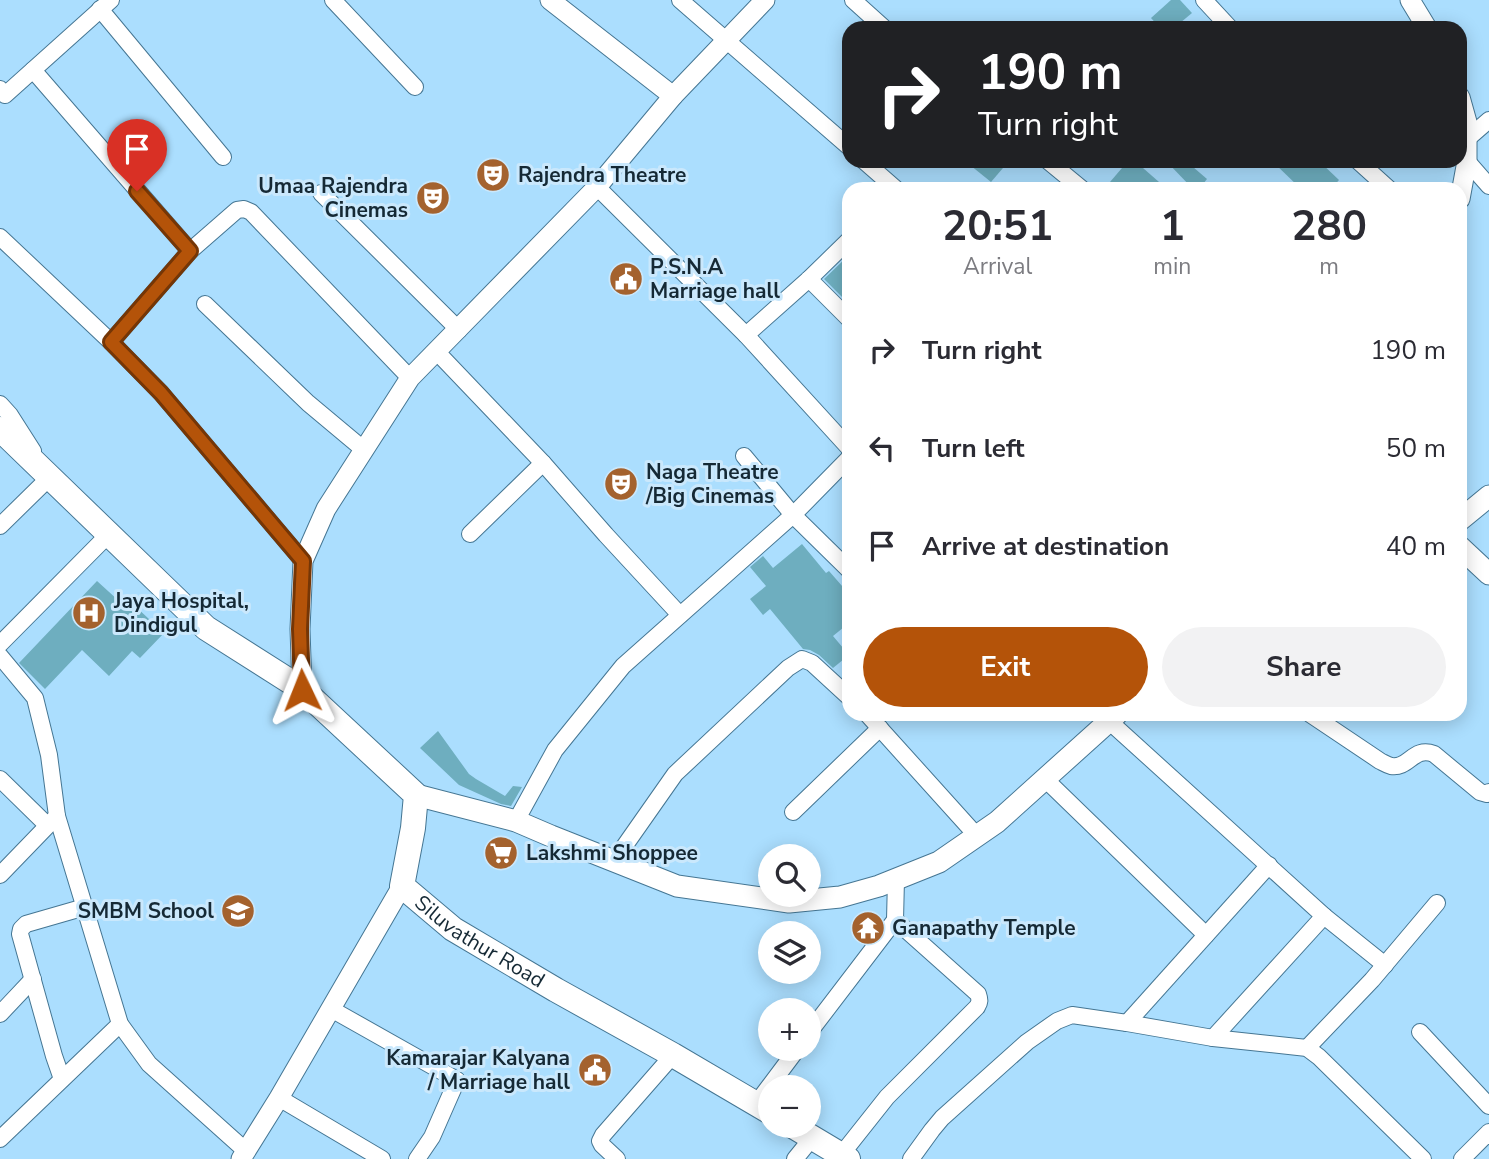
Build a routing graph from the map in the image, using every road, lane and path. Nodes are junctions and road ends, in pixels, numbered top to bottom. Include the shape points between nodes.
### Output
1 (332, 0) edge
2 (550, 0) edge
3 (680, 0) edge
4 (765, 0) edge
5 (853, 0) edge
6 (1204, 0) edge
7 (1410, 0) edge
8 (106, 5) edge
9 (876, 21) edge
10 (1224, 21) edge
11 (1423, 21) edge
12 (726, 40) junction
13 (33, 70) junction
14 (415, 87) dead end
15 (0, 89) edge
16 (673, 96) junction
17 (1489, 120) edge
18 (1467, 139) edge
19 (842, 141) edge
20 (223, 157) dead end
21 (1467, 161) edge
22 (872, 168) edge
23 (1056, 168) edge
24 (1366, 168) edge
25 (888, 182) edge
26 (1074, 182) edge
27 (1381, 182) edge
28 (1489, 186) edge
29 (597, 187) junction
30 (321, 193) dead end
31 (0, 237) edge
32 (842, 247) edge
33 (190, 251) junction
34 (809, 279) junction
35 (205, 304) dead end
36 (842, 312) edge
37 (459, 330) junction
38 (746, 335) junction
39 (111, 342) junction
40 (436, 351) junction
41 (410, 378) junction
42 (0, 404) edge
43 (0, 429) edge
44 (842, 440) edge
45 (0, 444) edge
46 (363, 449) junction
47 (744, 456) dead end
48 (543, 463) junction
49 (842, 465) edge
50 (50, 477) junction
51 (1489, 496) edge
52 (1467, 514) edge
53 (793, 515) junction
54 (0, 526) edge
55 (109, 534) junction
56 (470, 534) dead end
57 (1467, 554) edge
58 (842, 560) edge
59 (303, 561) junction
60 (1489, 574) edge
61 (680, 615) junction
62 (0, 644) edge
63 (0, 656) edge
64 (302, 690) junction
65 (842, 691) edge
66 (869, 721) edge
67 (875, 721) edge
68 (1110, 721) edge
69 (1116, 721) edge
70 (1320, 721) edge
71 (0, 779) edge
72 (1045, 779) junction
73 (1489, 792) edge
74 (416, 795) junction
75 (793, 812) dead end
76 (52, 820) junction
77 (516, 821) junction
78 (976, 836) junction
79 (614, 861) junction
80 (1269, 865) junction
81 (0, 875) edge
82 (896, 879) junction
83 (402, 886) junction
84 (1437, 903) dead end
85 (85, 907) junction
86 (1324, 916) junction
87 (895, 919) junction
88 (1206, 935) junction
89 (1385, 965) junction
90 (33, 979) junction
91 (331, 1009) junction
92 (0, 1014) edge
93 (821, 1017) edge
94 (1127, 1023) junction
95 (120, 1024) junction
96 (1420, 1032) dead end
97 (1213, 1038) junction
98 (1307, 1048) junction
99 (673, 1055) junction
100 (62, 1079) junction
101 (279, 1098) junction
102 (758, 1105) edge
103 (1489, 1106) edge
104 (1489, 1132) edge
105 (800, 1138) edge
106 (813, 1138) edge
107 (0, 1139) edge
108 (243, 1155) edge
109 (844, 1157) edge
110 (382, 1159) edge
111 (417, 1159) edge
112 (617, 1159) edge
113 (795, 1159) edge
114 (911, 1159) edge
115 (1423, 1159) edge
116 (1462, 1159) edge

1 - 14 street
2 - 16 street
3 - 12 street
4 - 12 street
5 - 9 street
6 - 10 street
7 - 11 street
8 - 13 street
8 - 20 street
12 - 16 street
12 - 19 street
13 - 15 street via 5,95
13 - 33 street
16 - 29 street
17 - 18 street
21 - 28 street
22 - 25 street
23 - 26 street
24 - 27 street
29 - 37 street
29 - 38 street
30 - 37 street
31 - 39 street
32 - 34 street
33 - 39 street
33 - 41 street via 237,210 251,212
34 - 36 street
34 - 38 street
35 - 46 street
37 - 40 street
38 - 44 street
39 - 59 street via 161,393
40 - 41 street
40 - 48 street
41 - 46 street
42 - 50 street
43 - 50 main road
45 - 50 street
46 - 59 street via 326,509
47 - 53 street
48 - 56 street
48 - 61 street
49 - 53 street
50 - 54 street
50 - 55 main road
51 - 52 main road
53 - 58 street
53 - 61 street
55 - 62 street
55 - 64 main road via 206,628
57 - 60 main road
59 - 64 street
61 - 77 street via 623,666 555,750
63 - 76 street via 35,698 49,755
64 - 74 main road
65 - 79 street via 812,663 802,659 788,668 675,774
66 - 75 street
67 - 78 street
68 - 72 main road
69 - 80 street
70 - 73 street via 1380,761 1401,765 1427,751 1480,792
71 - 76 street
72 - 78 main road
72 - 88 street
74 - 77 main road
74 - 83 main road, Siluvathur Road
76 - 81 street
76 - 85 street
77 - 79 main road
78 - 82 main road via 939,862
79 - 82 main road via 677,886 789,902 840,897
80 - 86 street
80 - 88 street
82 - 87 street
83 - 91 street
83 - 99 main road, Siluvathur Road via 453,929
84 - 89 street
85 - 90 street via 21,929
85 - 95 street
86 - 89 street
86 - 97 street
87 - 93 street
87 - 109 street via 978,994 979,1003 887,1097
88 - 94 street
89 - 98 street
90 - 92 street
90 - 100 street
91 - 101 street
91 - 111 street via 457,1080
94 - 97 street
94 - 114 street via 1072,1015 1057,1021 942,1118
95 - 100 street
95 - 108 street via 149,1064
96 - 103 street
97 - 98 street
98 - 115 street
99 - 102 main road, Siluvathur Road
99 - 112 street via 603,1135 602,1145
100 - 107 street
101 - 108 street
101 - 110 street
104 - 116 street
105 - 113 street
106 - 109 main road

